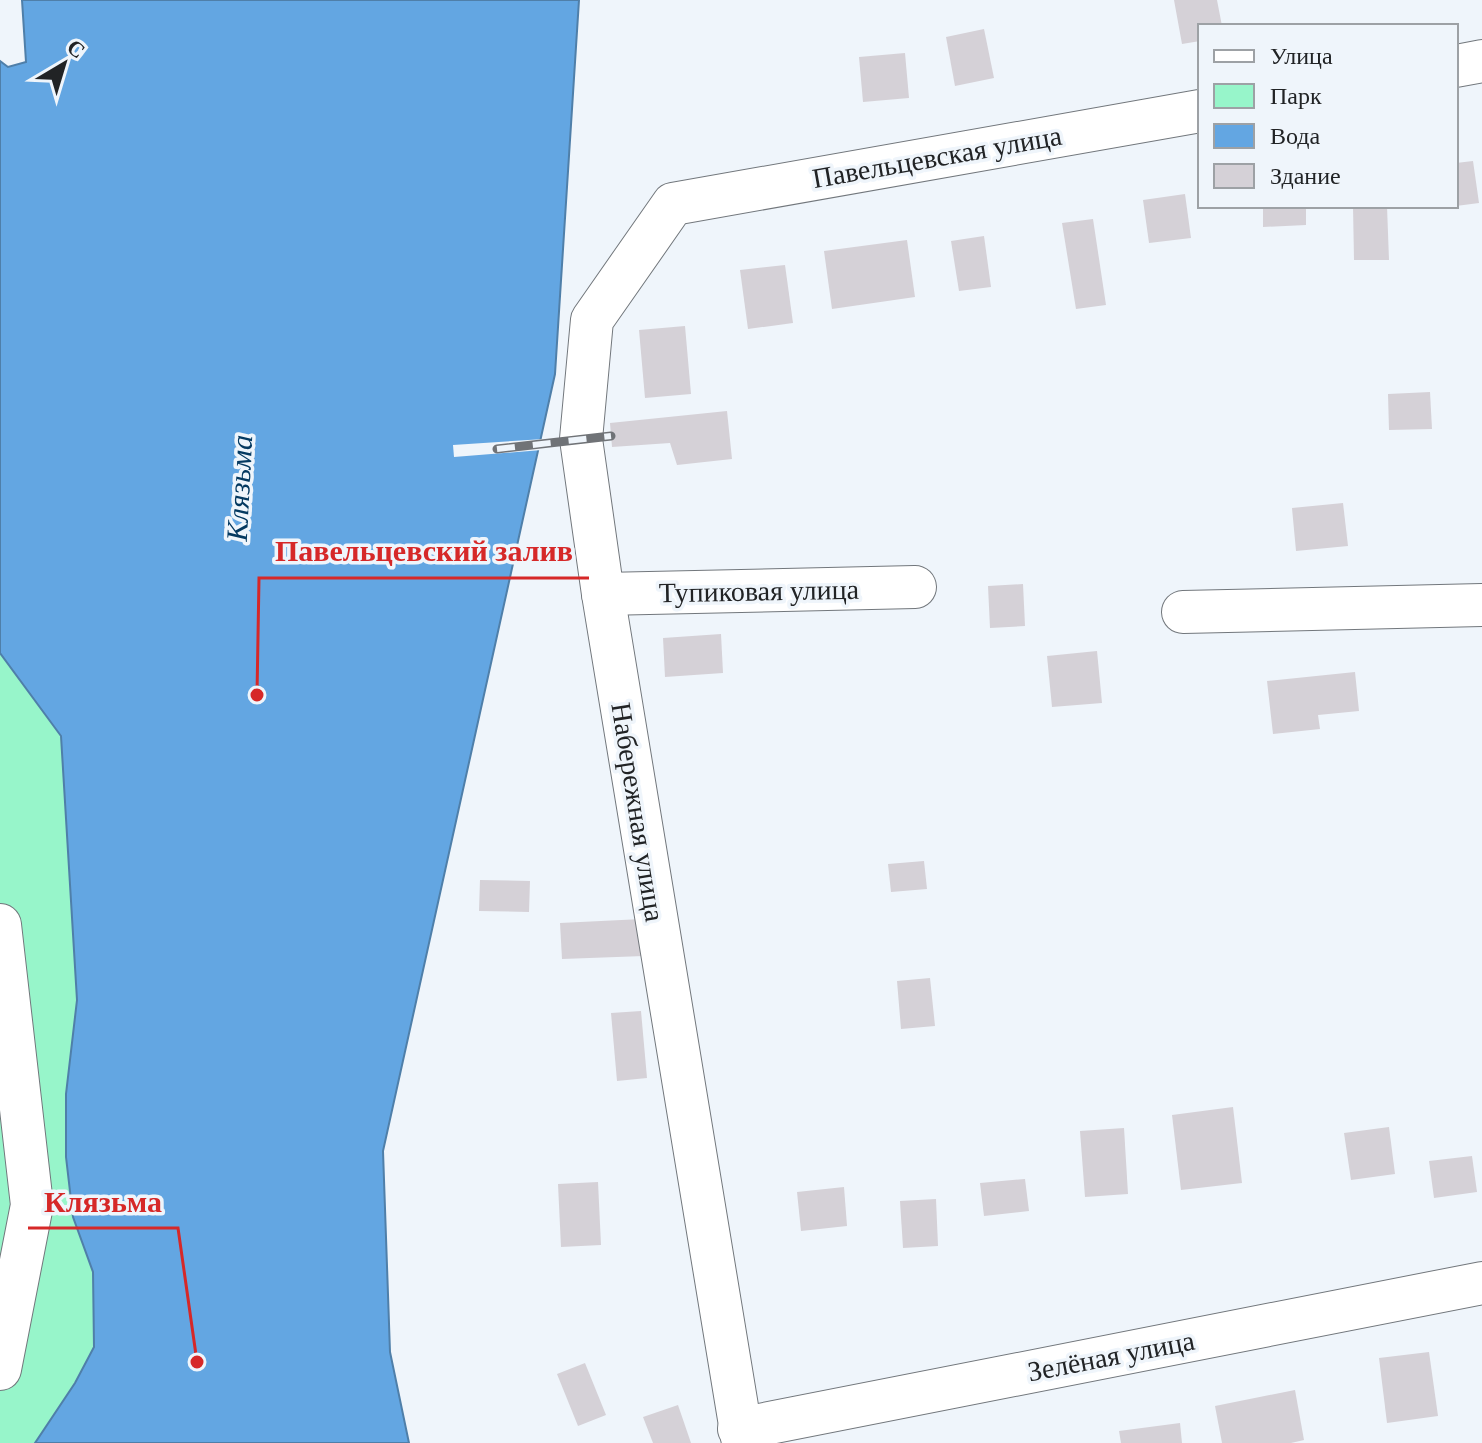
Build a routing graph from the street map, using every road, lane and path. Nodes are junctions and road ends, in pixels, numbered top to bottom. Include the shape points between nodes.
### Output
1 (1482, 61) edge
2 (1458, 66) edge
3 (1198, 111) edge
4 (673, 204) joint
5 (915, 587) dead end
6 (603, 594) junction
7 (1482, 605) edge
8 (1183, 612) dead end
9 (0, 925) edge
10 (1482, 1283) edge
11 (0, 1369) edge
12 (741, 1436) edge

1 - 2 street
3 - 4 street, Павельцевская улица
4 - 6 street, Набережная улица via 592,320 581,439
5 - 6 street, Тупиковая улица
6 - 12 street, Набережная улица
7 - 8 street
9 - 11 street via 32,1205
10 - 12 street, Зелёная улица

